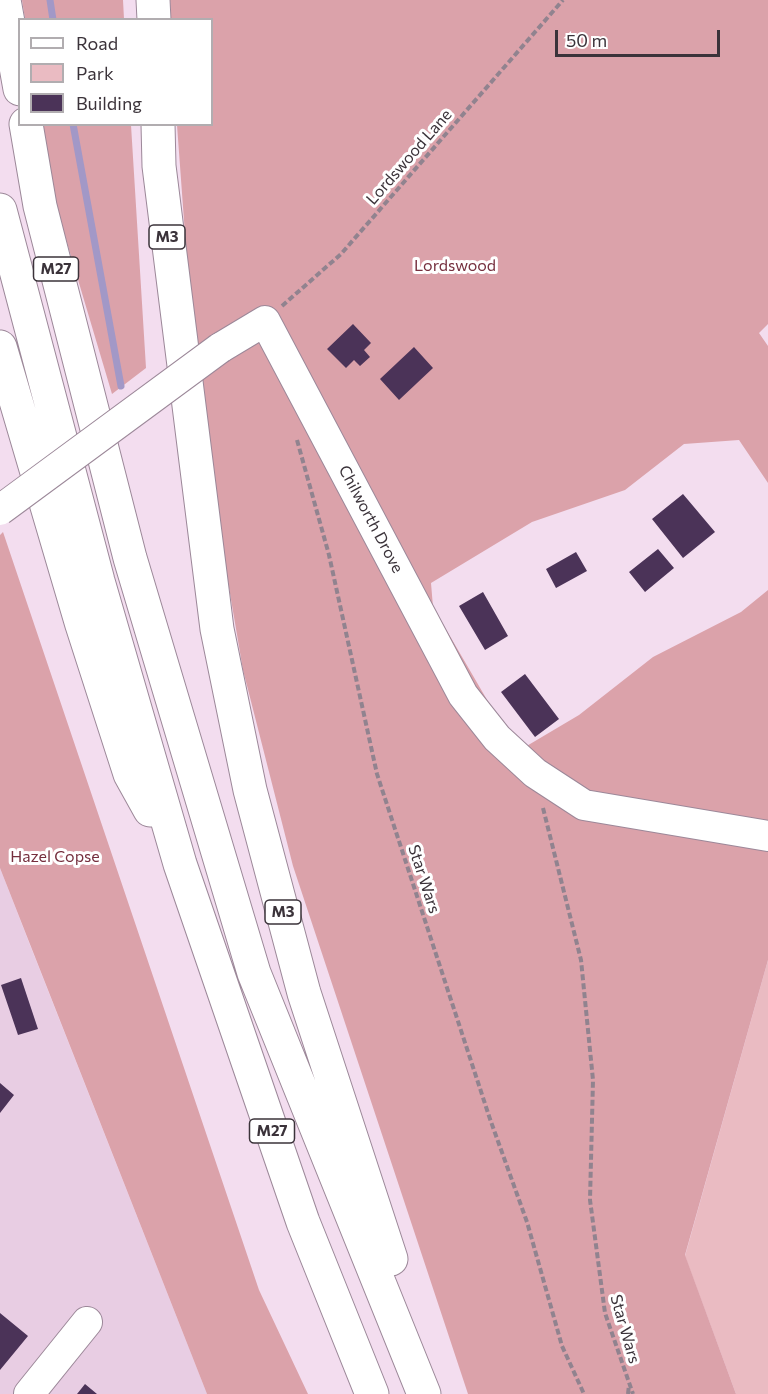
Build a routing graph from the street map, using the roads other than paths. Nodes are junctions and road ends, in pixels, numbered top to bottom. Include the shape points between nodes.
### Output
1 (4, 0) edge
2 (153, 0) edge
3 (154, 18) edge
4 (18, 78) edge
5 (26, 126) edge
6 (158, 126) edge
7 (0, 210) edge
8 (0, 347) edge
9 (0, 510) edge
10 (768, 836) edge
11 (180, 864) junction
12 (87, 1322) dead end
13 (29, 1394) edge
14 (372, 1394) edge
15 (424, 1394) edge
16 (444, 1394) edge

1 - 4 highway
2 - 3 highway
5 - 15 highway, M27 via 40,206 130,558 254,973
6 - 16 highway, M3 via 159,166 217,629 250,790 304,993 387,1247
7 - 11 highway, M27 via 95,570
8 - 11 highway via 130,774
9 - 10 street, Chilworth Drove, bridge via 220,348 265,321 463,695 497,738 534,773 584,805
11 - 14 highway, M27 via 303,1222
12 - 13 street

